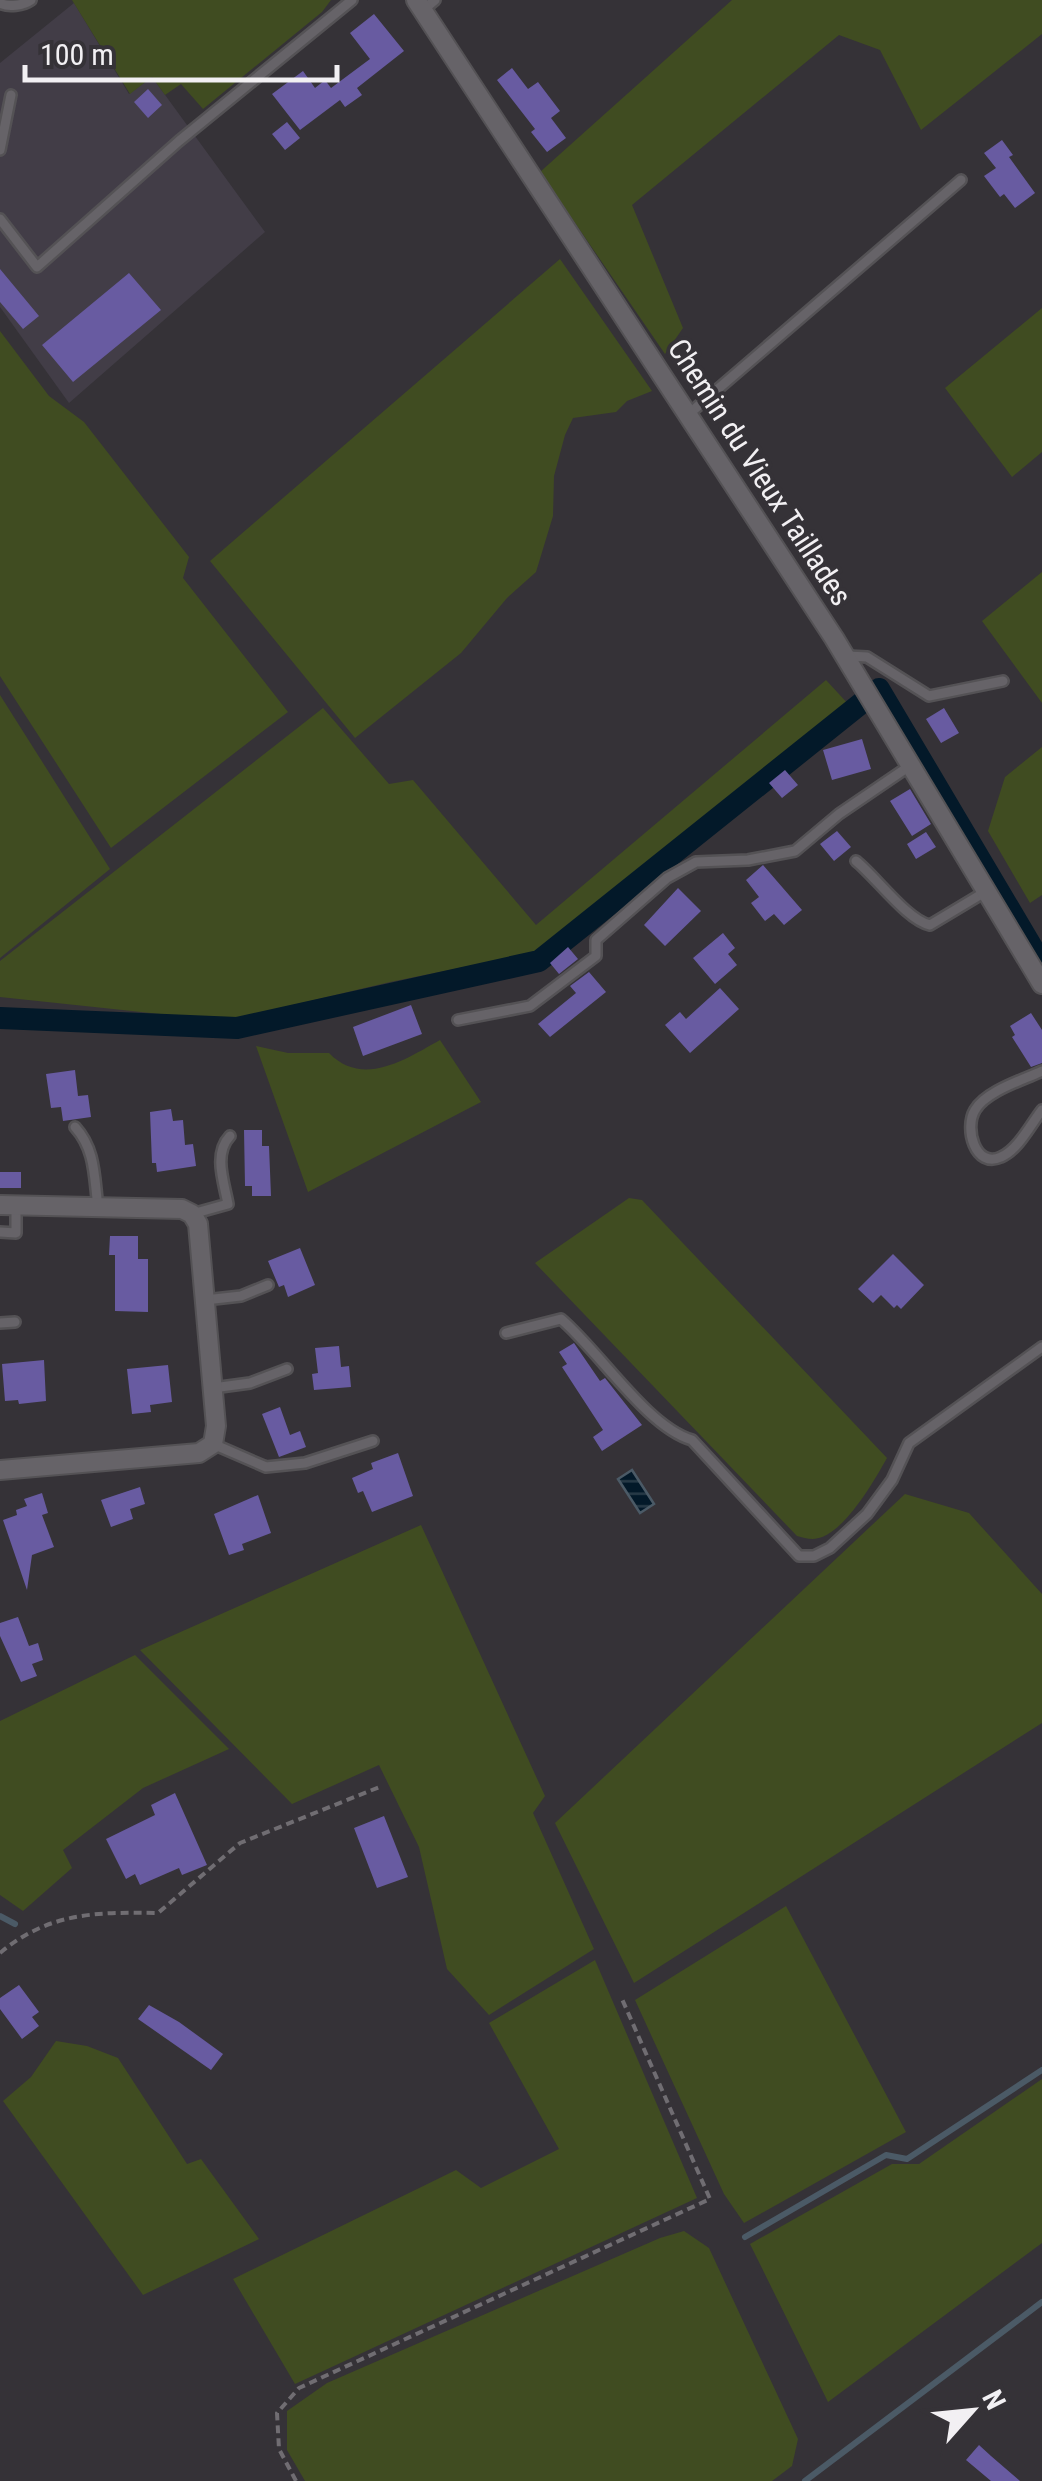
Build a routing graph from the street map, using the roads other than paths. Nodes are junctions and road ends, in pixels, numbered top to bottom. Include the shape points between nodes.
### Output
1 (31, 0) edge
2 (352, 0) edge
3 (0, 3) edge
4 (424, 3) edge
5 (11, 95) dead end
6 (0, 150) edge
7 (961, 180) dead end
8 (0, 219) edge
9 (690, 414) junction
10 (845, 656) junction
11 (1003, 681) dead end
12 (911, 765) junction
13 (856, 861) dead end
14 (986, 892) junction
15 (1042, 984) edge
16 (458, 1020) dead end
17 (1042, 1070) edge
18 (1042, 1110) edge
19 (75, 1128) dead end
20 (230, 1136) dead end
21 (8, 1205) edge
22 (98, 1207) junction
23 (192, 1214) junction
24 (0, 1232) edge
25 (268, 1285) dead end
26 (204, 1300) junction
27 (15, 1322) dead end
28 (0, 1323) edge
29 (506, 1333) dead end
30 (1042, 1348) edge
31 (287, 1369) dead end
32 (212, 1388) junction
33 (373, 1441) dead end
34 (213, 1444) junction
35 (0, 1470) edge

1 - 3 lane
2 - 8 lane via 179,140 37,267
4 - 9 street, Chemin du Vieux Taillades
5 - 6 lane
7 - 9 lane
9 - 10 street, Chemin du Vieux Taillades
10 - 11 lane via 867,657 929,696
10 - 12 street, Chemin du Vieux Taillades
12 - 14 street, Chemin du Vieux Taillades
12 - 16 lane via 795,851 696,862 668,878 596,940 596,956 530,1006
13 - 14 lane via 918,923 930,925
14 - 15 street, Chemin du Vieux Taillades
17 - 18 lane via 973,1111 977,1152 997,1160 1008,1153
19 - 22 lane via 92,1156
20 - 23 lane via 220,1158 228,1204
21 - 22 street
21 - 24 lane via 16,1233
22 - 23 street
23 - 26 street
25 - 26 lane
26 - 32 street
27 - 28 lane
29 - 30 lane via 562,1319 655,1418 692,1440 799,1556 830,1548 867,1514 909,1443
31 - 32 lane
32 - 34 street
33 - 34 lane via 305,1463 266,1467
34 - 35 street via 199,1453

